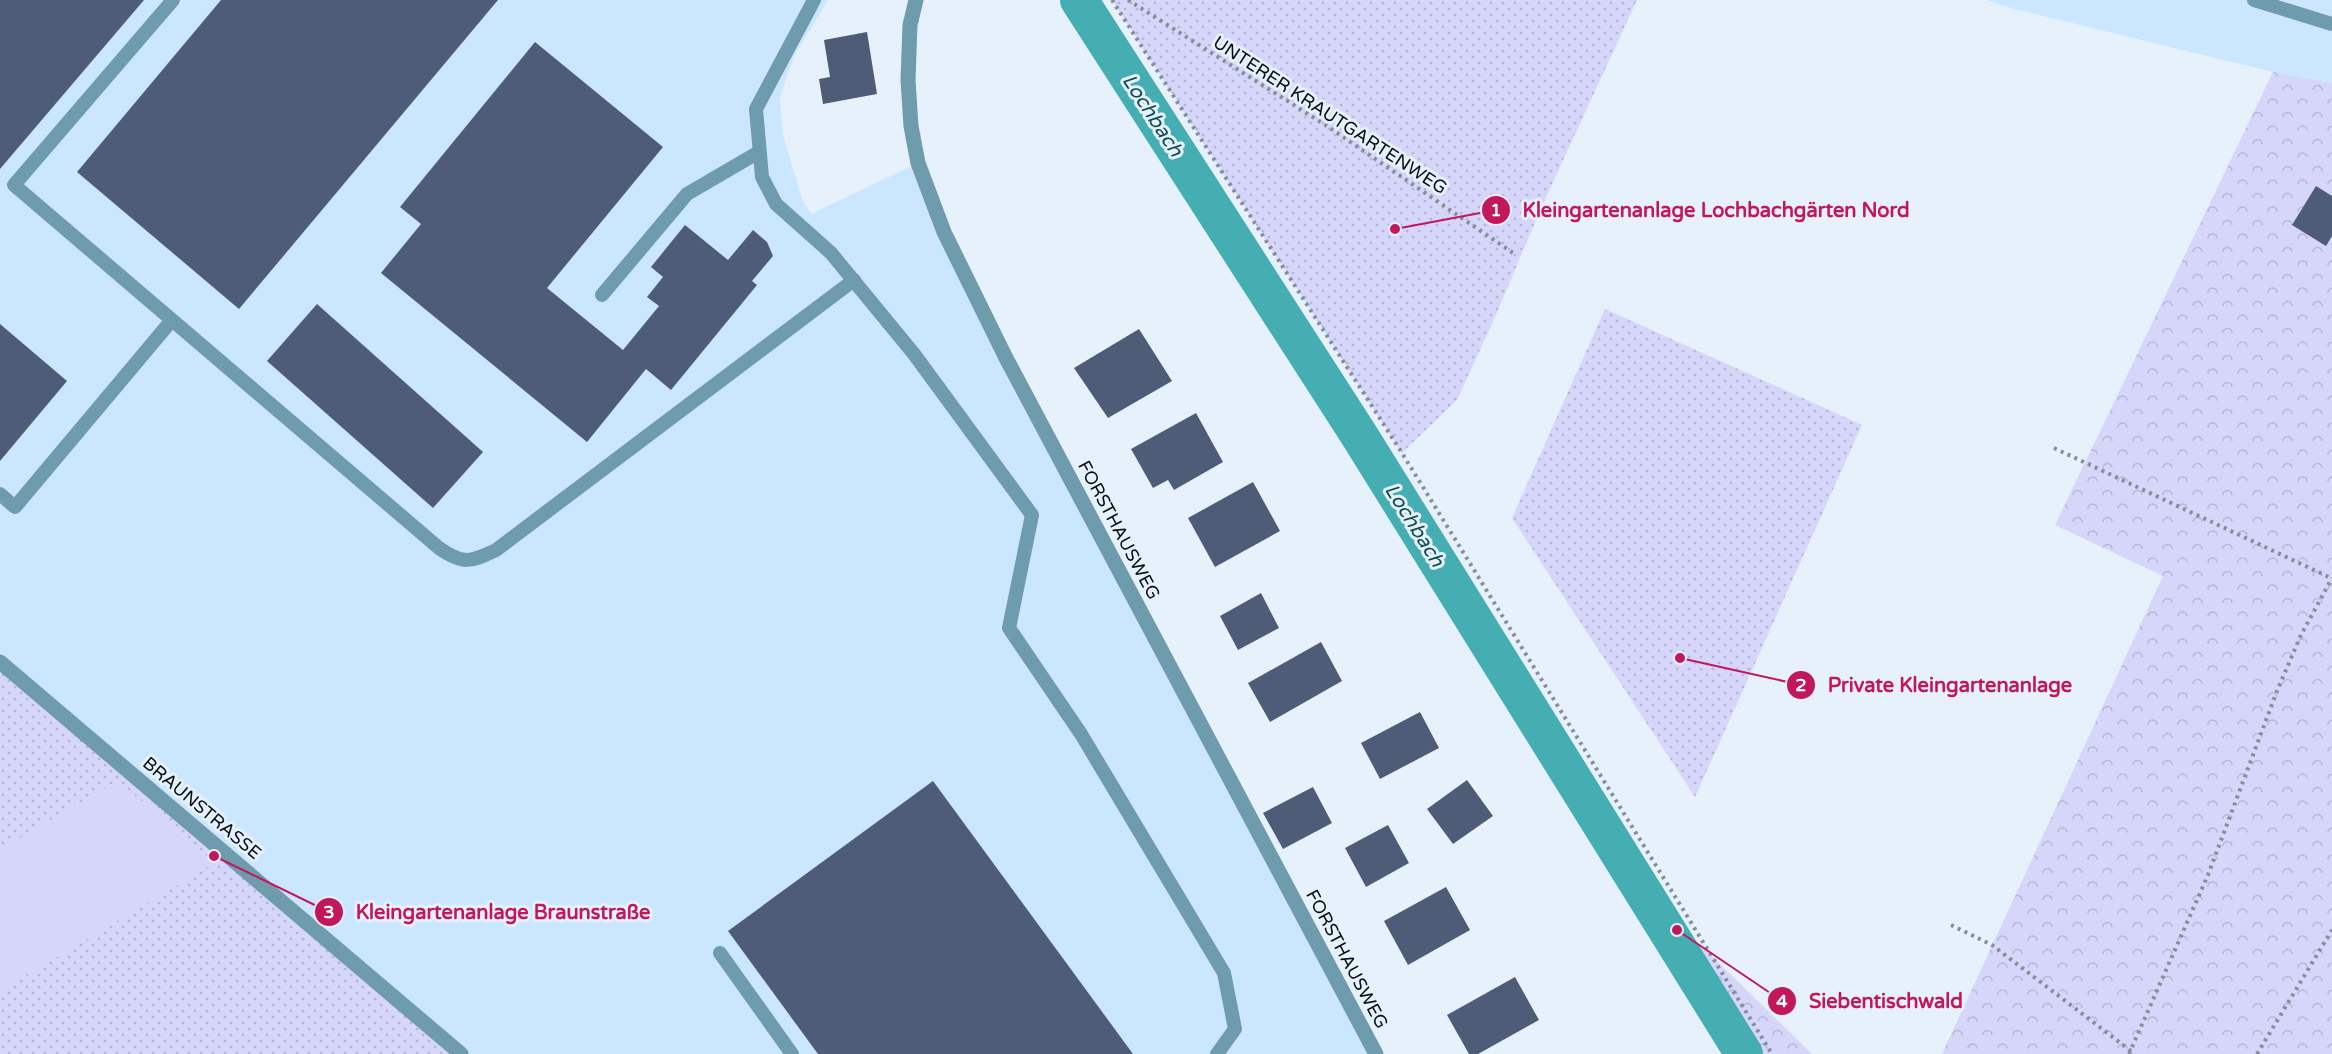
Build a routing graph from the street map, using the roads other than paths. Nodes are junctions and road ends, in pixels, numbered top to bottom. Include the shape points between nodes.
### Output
1 (173, 0) edge
2 (814, 0) edge
3 (916, 0) edge
4 (2254, 0) edge
5 (2332, 24) edge
6 (759, 152) junction
7 (854, 280) junction
8 (602, 295) dead end
9 (172, 320) junction
10 (0, 494) edge
11 (0, 662) edge
12 (720, 953) dead end
13 (460, 1054) edge
14 (792, 1054) edge
15 (1217, 1054) edge
16 (1376, 1054) edge

1 - 9 lane via 14,185
2 - 6 lane via 756,109
3 - 16 street, FORSTHAUSWEG via 910,26 911,126 918,163 944,232 1006,358
4 - 5 lane
6 - 7 lane via 762,177 776,204 831,253
6 - 8 lane via 687,194
7 - 9 lane via 496,550 464,561 439,548
7 - 15 lane via 1032,514 1009,628 1081,735 1224,973 1235,1029
9 - 10 lane via 15,507
11 - 13 street, BRAUNSTRASSE
12 - 14 lane

